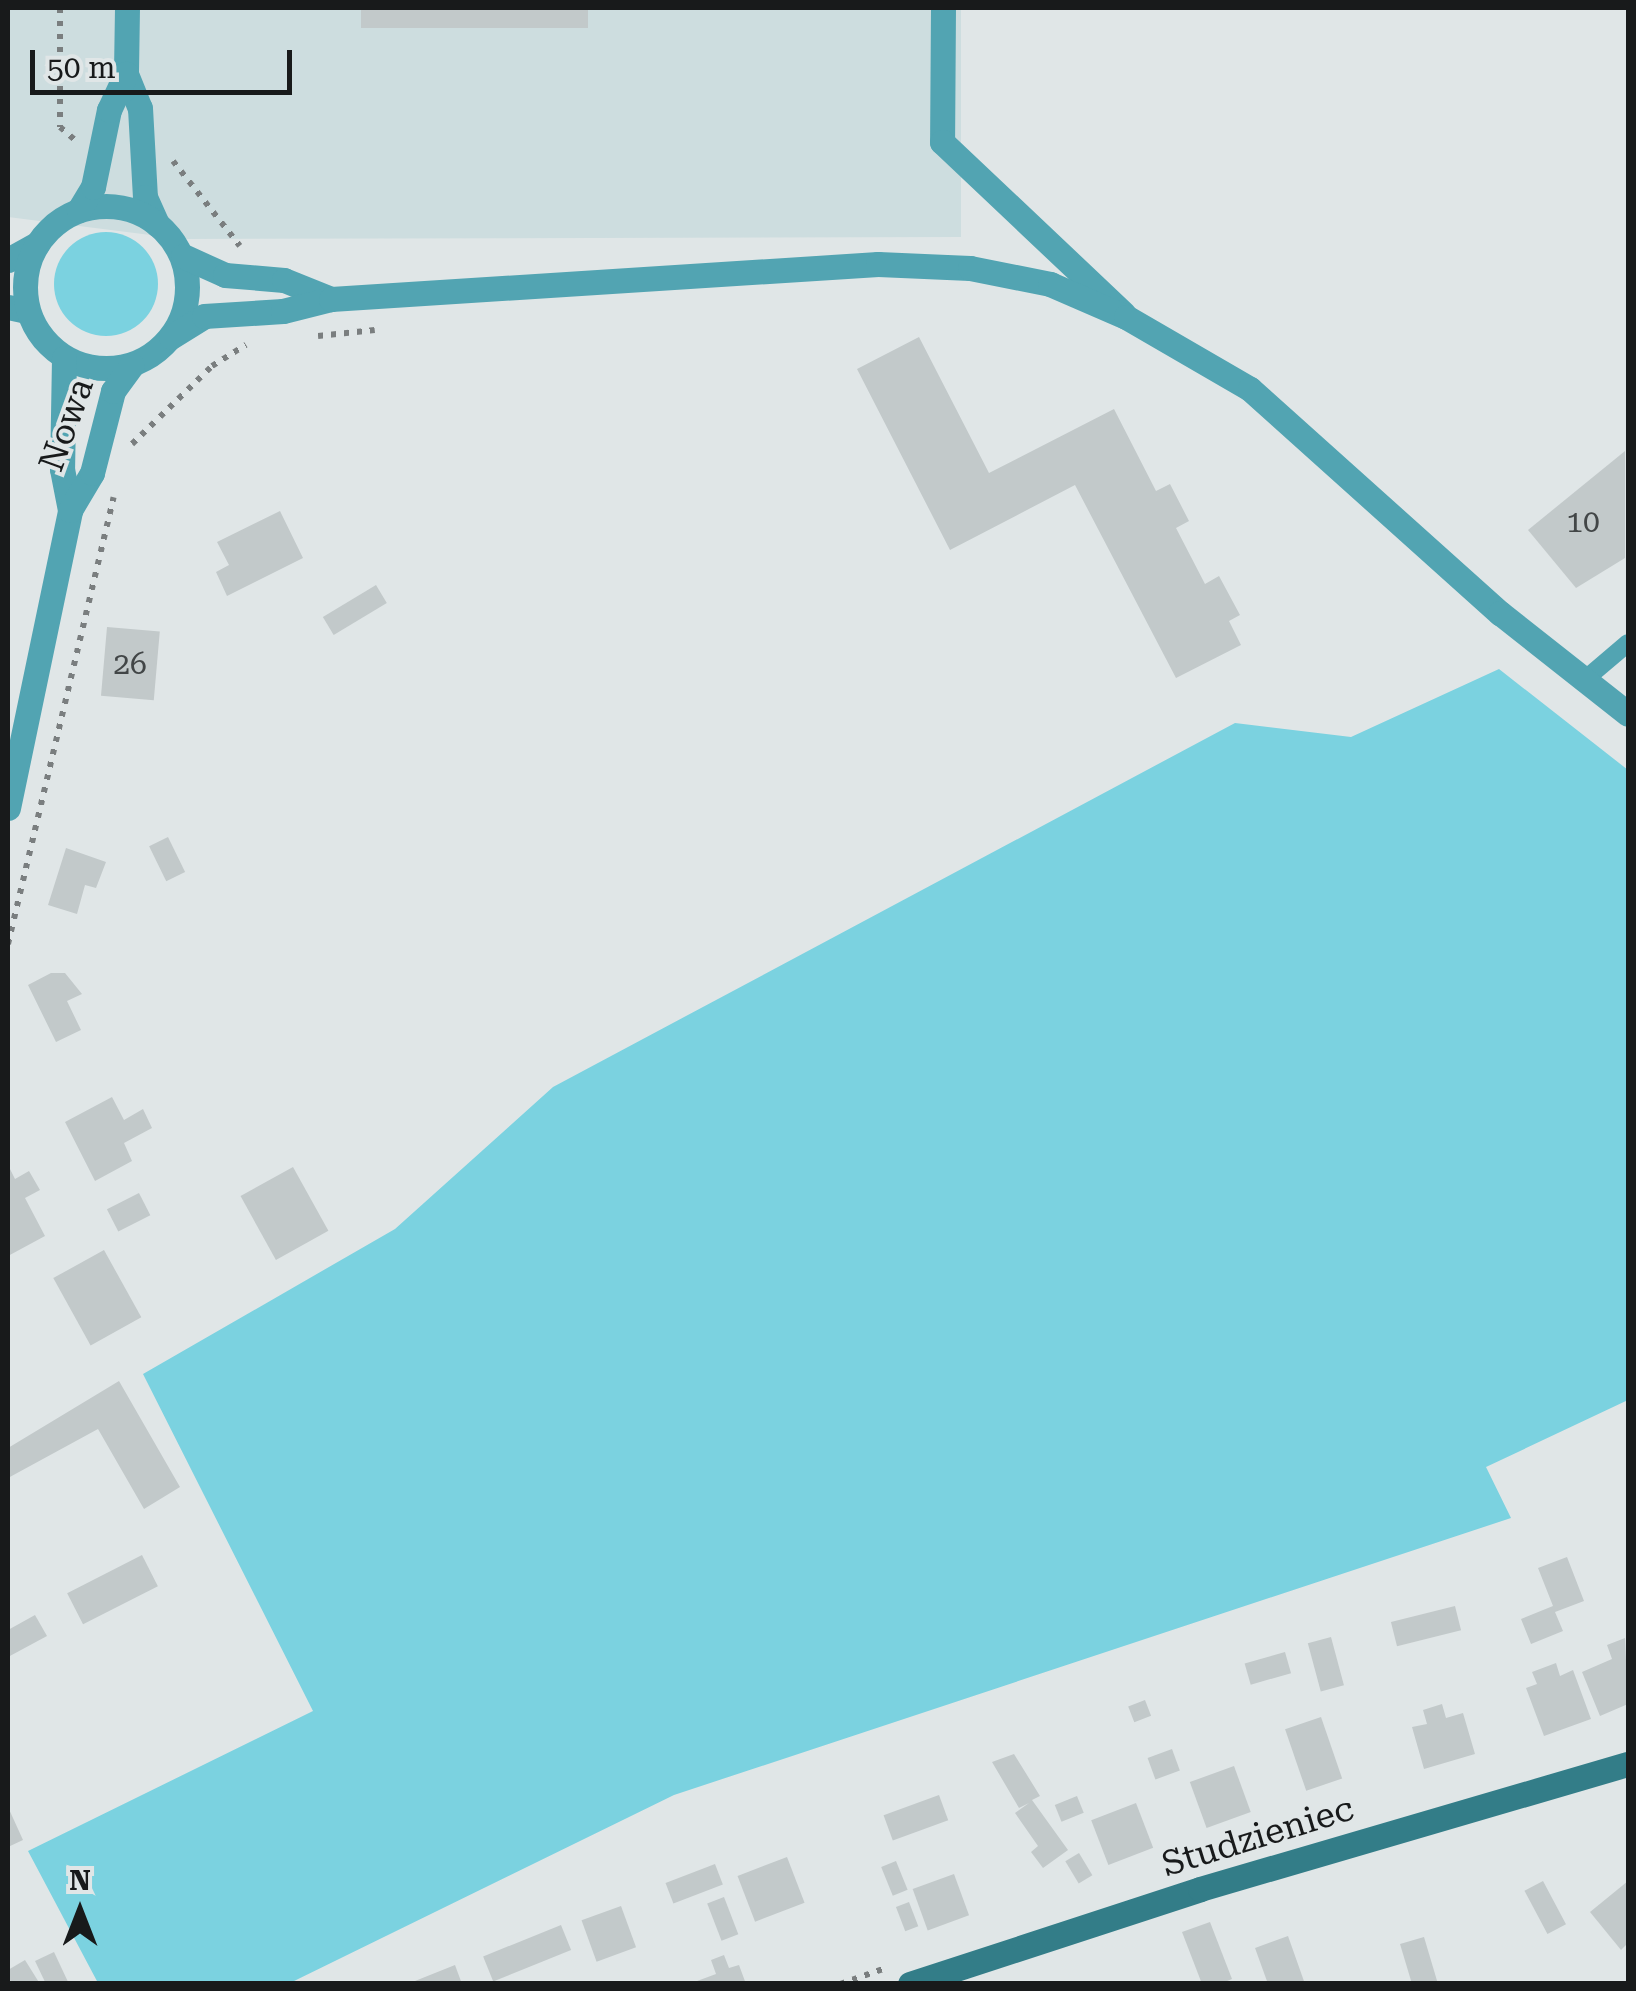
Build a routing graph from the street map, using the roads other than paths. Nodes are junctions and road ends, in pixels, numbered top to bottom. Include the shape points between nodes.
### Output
1 (126, 8) edge
2 (943, 8) edge
3 (126, 74) junction
4 (78, 210) junction
5 (158, 224) junction
6 (37, 244) junction
7 (183, 256) junction
8 (8, 260) edge
9 (330, 298) junction
10 (17, 309) edge
11 (1126, 317) junction
12 (171, 337) junction
13 (64, 358) junction
14 (132, 365) junction
15 (70, 510) junction
16 (1628, 643) edge
17 (1582, 682) junction
18 (1628, 714) edge
19 (8, 808) edge
20 (1628, 1764) edge
21 (910, 1984) edge

1 - 3 street
2 - 11 street via 942,142
3 - 4 street via 109,110 93,187
3 - 5 street via 140,108 146,197
4 - 5 street via 120,207
4 - 6 street
5 - 7 street
6 - 8 street
6 - 10 street
7 - 9 street via 225,274 284,280
7 - 12 street via 188,291
9 - 11 street via 878,264 1011,274
9 - 12 street via 284,312 204,316
10 - 13 street
11 - 17 street via 1250,389
12 - 14 street
13 - 14 street via 109,370
13 - 15 street, Nowa via 62,469
14 - 15 street, Nowa via 113,391 92,473
15 - 19 street, Nowa
16 - 17 lane
17 - 18 street
20 - 21 main road, Studzieniec via 1200,1889

